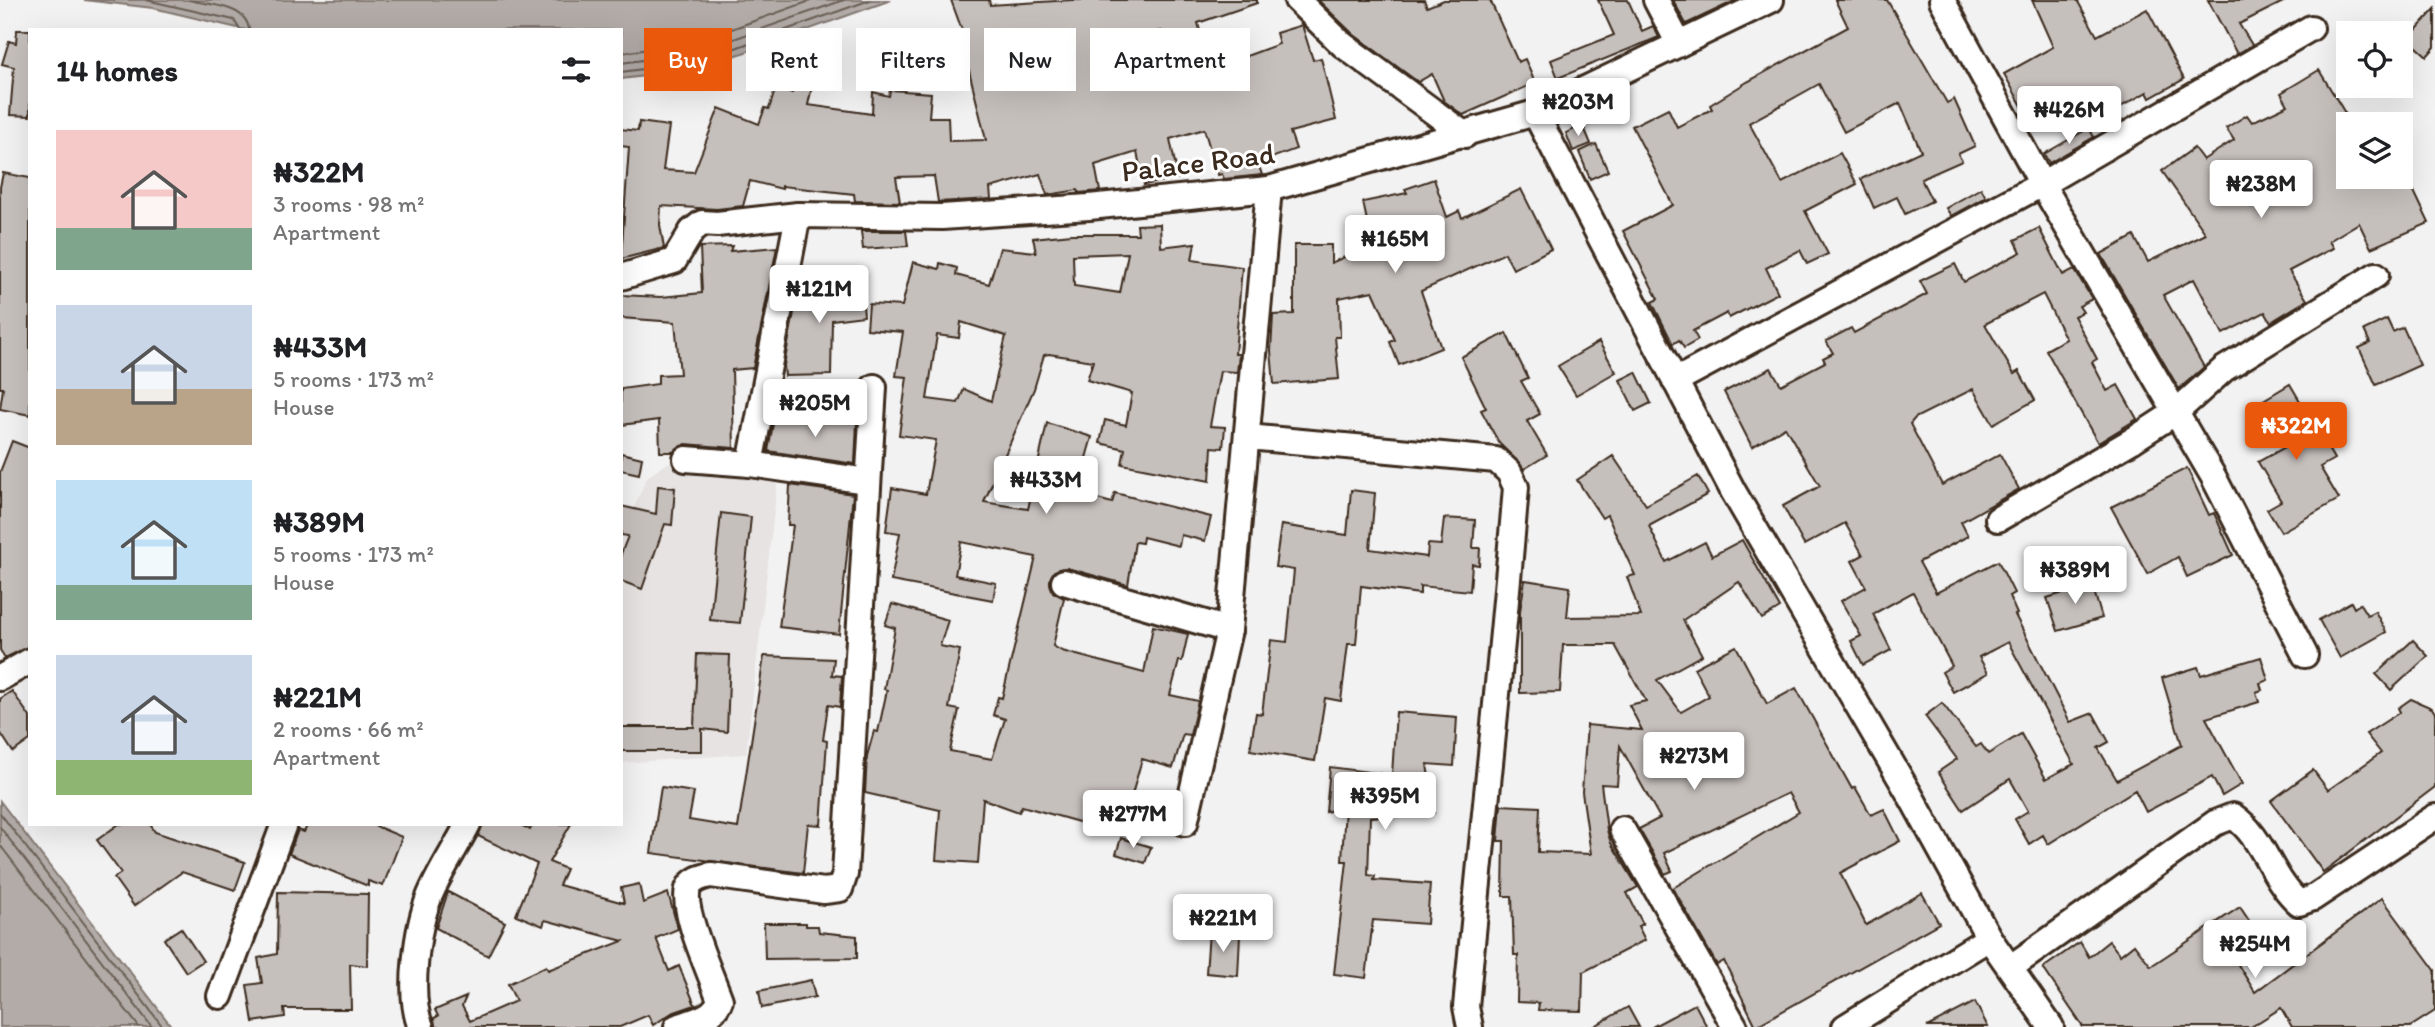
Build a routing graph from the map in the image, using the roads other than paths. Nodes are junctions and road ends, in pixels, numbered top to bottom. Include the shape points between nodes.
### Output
1 (1297, 0) edge
2 (1656, 0) edge
3 (1770, 0) edge
4 (1942, 0) edge
5 (2311, 27) dead end
6 (1679, 44) junction
7 (1535, 113) junction
8 (1465, 135) junction
9 (2042, 184) junction
10 (1269, 189) junction
11 (798, 215) junction
12 (2376, 275) dead end
13 (623, 276) edge
14 (1675, 381) junction
15 (874, 387) dead end
16 (2176, 412) junction
17 (1248, 437) junction
18 (686, 459) dead end
19 (750, 464) junction
20 (867, 481) junction
21 (1998, 519) dead end
22 (1064, 582) dead end
23 (1228, 630) junction
24 (2305, 655) dead end
25 (28, 662) edge
26 (0, 678) edge
27 (2435, 817) edge
28 (1185, 823) dead end
29 (283, 826) edge
30 (467, 826) edge
31 (1622, 829) dead end
32 (1989, 938) junction
33 (2011, 967) junction
34 (220, 996) dead end
35 (421, 1027) edge
36 (677, 1027) edge
37 (1469, 1027) edge
38 (1735, 1027) edge
39 (1845, 1027) edge
40 (2051, 1027) edge

1 - 8 street via 1343,45
2 - 6 street
3 - 6 street, Palace Road
4 - 9 street
5 - 9 street
6 - 7 street, Palace Road
7 - 8 street, Palace Road
7 - 14 street
8 - 10 street, Palace Road
9 - 14 street
9 - 16 street
10 - 11 street, Palace Road via 942,217
10 - 17 street
11 - 13 street, Palace Road via 702,223 674,261
11 - 19 street
12 - 16 street via 2224,369
14 - 32 street
15 - 20 street
16 - 21 street
16 - 24 street
17 - 23 street
17 - 37 street via 1496,460 1516,487 1466,1007
18 - 19 street
19 - 20 street
20 - 36 street via 841,889 824,891 711,875 696,879 688,888 688,908 720,1000 706,1017
22 - 23 street
23 - 28 street
25 - 26 street
27 - 33 street via 2299,903 2287,893 2247,825 2233,816 2215,823
29 - 34 street
30 - 35 street via 429,896 413,1004
31 - 38 street
32 - 33 street
32 - 39 street
33 - 40 street

